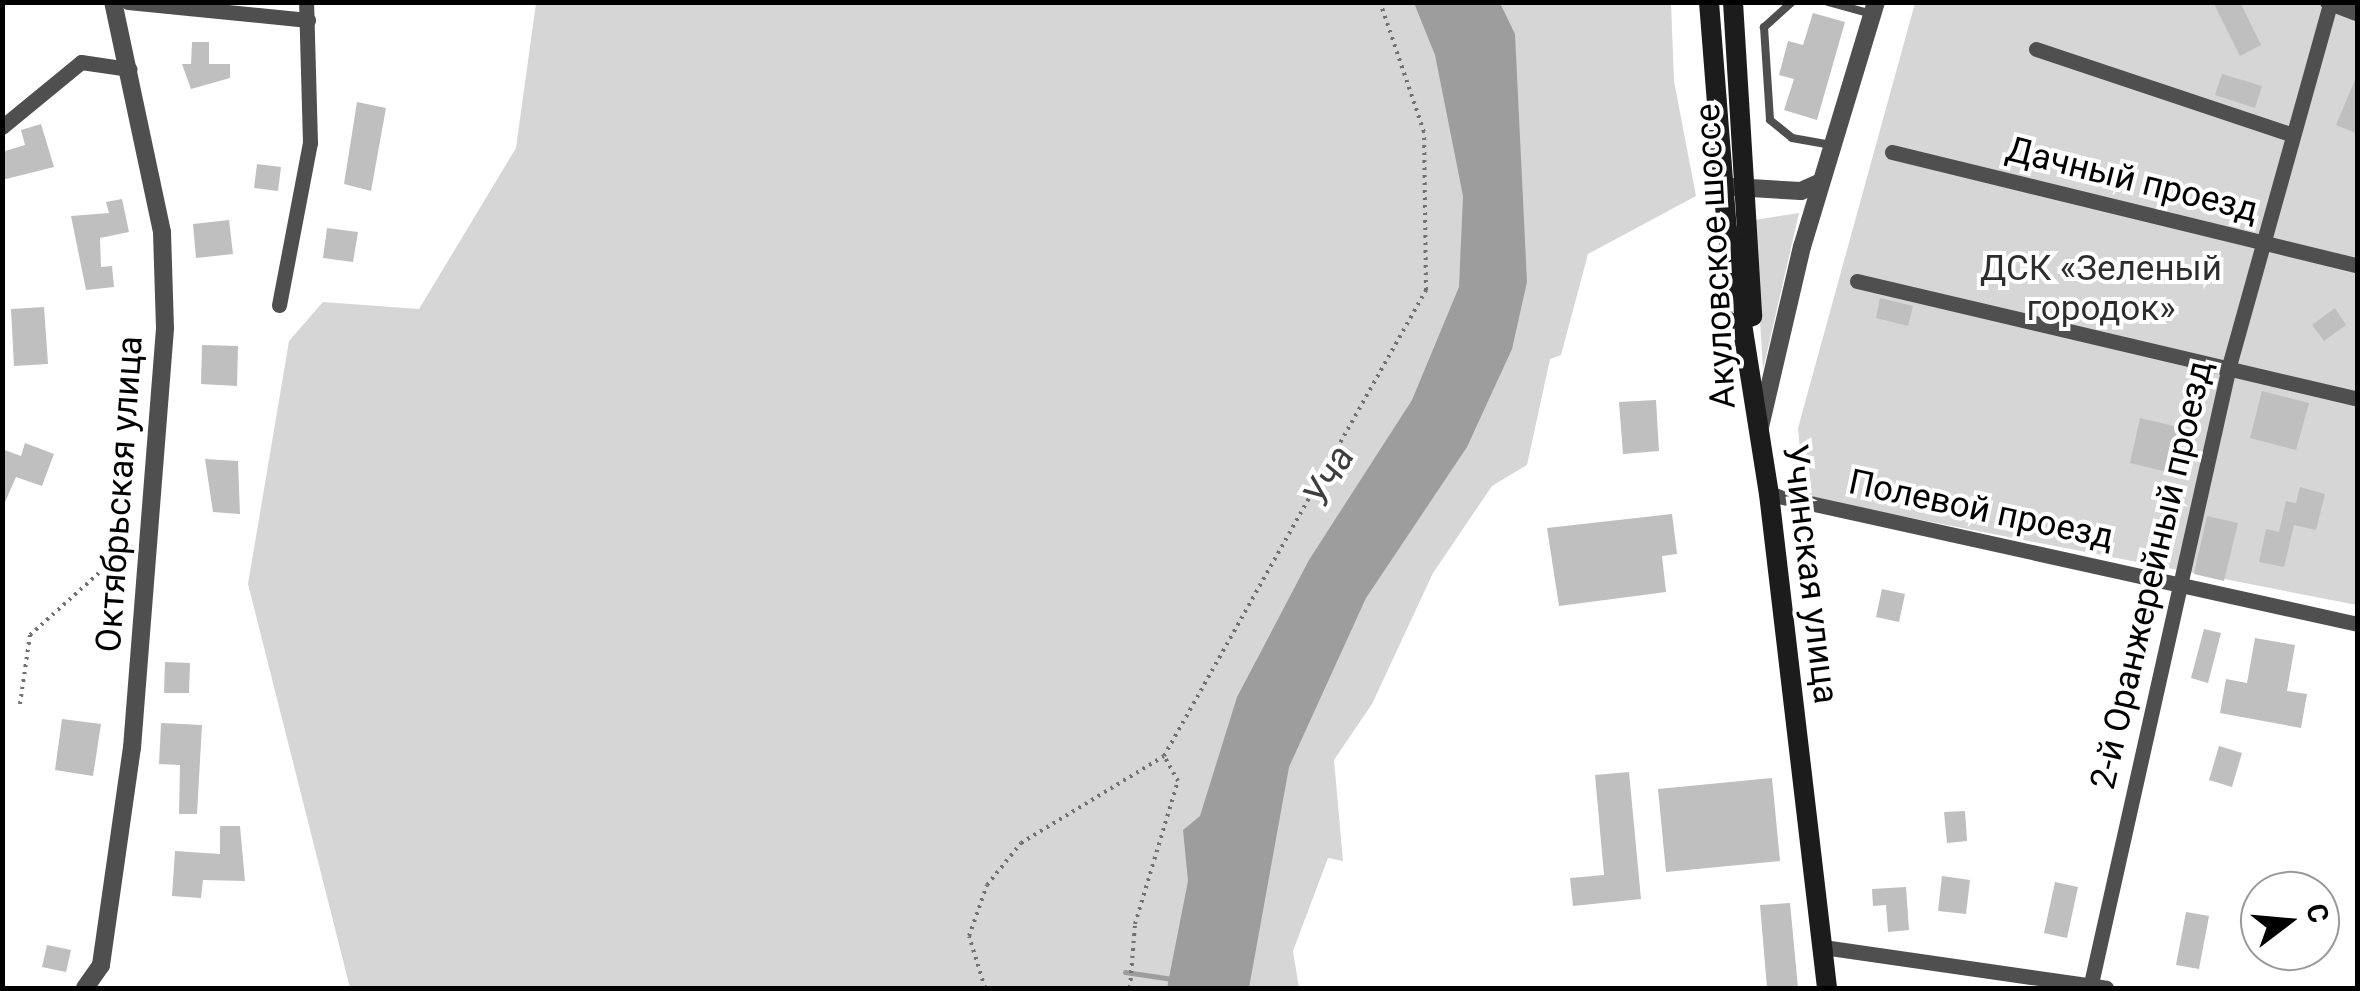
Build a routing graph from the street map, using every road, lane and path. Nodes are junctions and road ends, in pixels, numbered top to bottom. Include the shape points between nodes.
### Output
1 (113, 2) edge
2 (128, 2) edge
3 (306, 2) edge
4 (1380, 2) edge
5 (1709, 2) edge
6 (1734, 2) edge
7 (1792, 2) edge
8 (1828, 2) edge
9 (2328, 3) edge
10 (1874, 8) edge
11 (2358, 14) edge
12 (308, 20) junction
13 (2036, 49) dead end
14 (129, 69) junction
15 (2, 127) edge
16 (2290, 134) junction
17 (1831, 145) junction
18 (1892, 152) dead end
19 (1821, 182) junction
20 (1722, 183) junction
21 (1744, 188) junction
22 (2261, 243) junction
23 (2358, 266) edge
24 (1857, 281) dead end
25 (279, 305) dead end
26 (2229, 366) junction
27 (2358, 399) edge
28 (1759, 433) junction
29 (1769, 494) junction
30 (153, 525) junction
31 (2182, 583) junction
32 (2358, 624) edge
33 (20, 704) dead end
34 (1164, 756) junction
35 (1822, 947) junction
36 (101, 966) junction
37 (86, 988) edge
38 (103, 988) edge
39 (985, 988) edge
40 (1130, 988) edge
41 (1827, 988) edge
42 (2096, 988) edge

1 - 14 street, Октябрьская улица
2 - 12 street
3 - 12 street
4 - 34 path via 1424,132 1426,290
5 - 20 main road, Акуловское шоссе
6 - 21 main road, Акуловское шоссе
7 - 17 lane via 1764,27 1770,120 1792,138
8 - 10 lane
9 - 11 street
9 - 16 street, 2-й Оранжерейный проезд
10 - 17 street, Учинская улица
12 - 25 street via 310,143
13 - 16 street
14 - 15 street via 81,62
14 - 30 street, Октябрьская улица via 162,232 166,328
16 - 22 street, 2-й Оранжерейный проезд
17 - 19 street, Учинская улица
18 - 22 street, Дачный проезд
19 - 21 street via 1802,191
19 - 28 street, Учинская улица
20 - 21 street
20 - 28 main road, Акуловское шоссе
21 - 28 main road, Акуловское шоссе
22 - 23 street, Дачный проезд
22 - 26 street, 2-й Оранжерейный проезд
24 - 26 street
26 - 27 street
26 - 31 street, 2-й Оранжерейный проезд
28 - 29 main road, Учинская улица
29 - 31 street, Полевой проезд
29 - 35 main road, Учинская улица
30 - 33 path via 30,635
30 - 36 street, Октябрьская улица
31 - 32 street, Полевой проезд
31 - 42 street, 2-й Оранжерейный проезд
34 - 39 path via 1021,843 987,885 969,936
34 - 40 path via 1178,781 1135,924
35 - 41 main road, Учинская улица
35 - 42 street
36 - 37 street, Октябрьская улица
36 - 38 street

